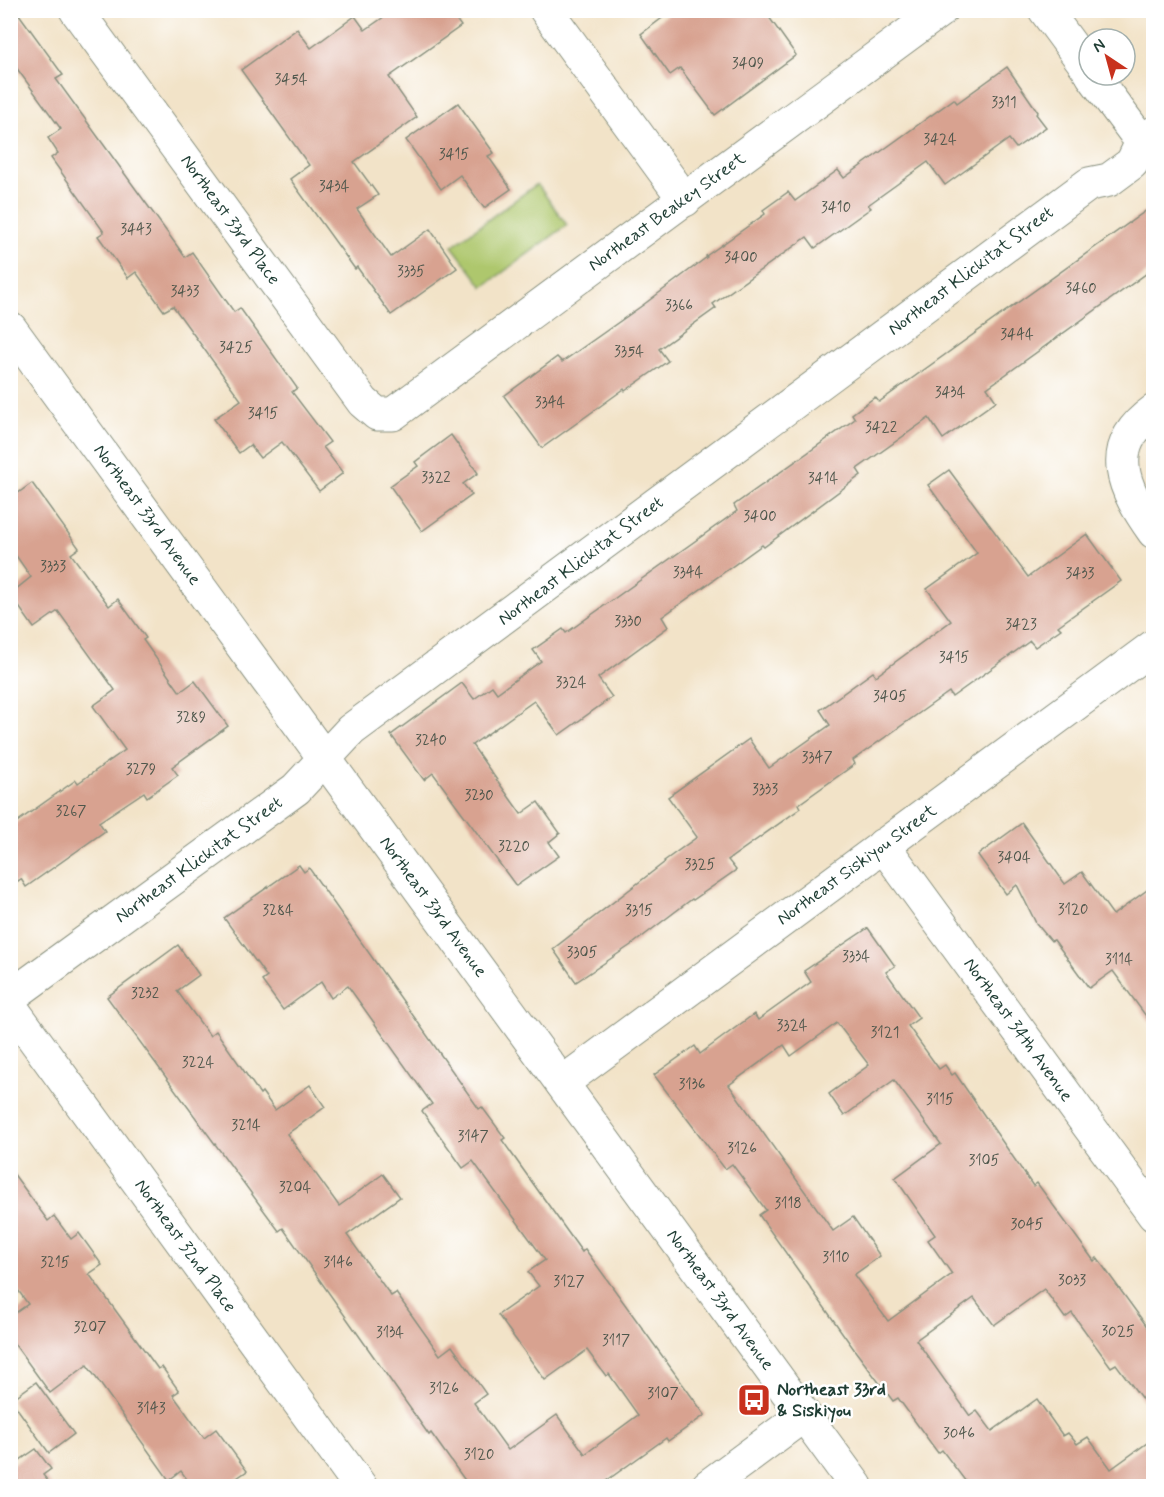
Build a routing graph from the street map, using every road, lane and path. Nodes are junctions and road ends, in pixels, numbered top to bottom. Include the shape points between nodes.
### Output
1 (76, 10) edge
2 (546, 10) edge
3 (941, 10) edge
4 (1045, 10) edge
5 (1077, 54) edge
6 (1103, 87) edge
7 (1148, 137) edge
8 (685, 200) junction
9 (10, 328) edge
10 (1154, 411) edge
11 (393, 414) joint
12 (1154, 532) edge
13 (1154, 646) edge
14 (324, 759) junction
15 (884, 845) junction
16 (10, 997) edge
17 (10, 1005) edge
18 (561, 1083) junction
19 (1154, 1215) edge
20 (804, 1415) junction
21 (360, 1486) edge
22 (708, 1486) edge
23 (856, 1486) edge

1 - 11 street, Northeast 33rd Place via 363,402 377,414
2 - 8 street
3 - 8 street, Northeast Beakey Street
4 - 5 street
6 - 7 street
7 - 14 street, Northeast Klickitat Street via 1132,163 1109,180 1089,184 351,730
8 - 11 street, Northeast Beakey Street
9 - 14 street, Northeast 33rd Avenue
10 - 12 street via 1128,437 1123,474 1134,504
13 - 15 street, Northeast Siskiyou Street
14 - 16 street, Northeast Klickitat Street via 297,789
14 - 18 street, Northeast 33rd Avenue
15 - 18 street, Northeast Siskiyou Street
15 - 19 street, Northeast 34th Avenue
17 - 21 street, Northeast 32nd Place
18 - 20 street, Northeast 33rd Avenue
20 - 22 street
20 - 23 street, Northeast 33rd Avenue

